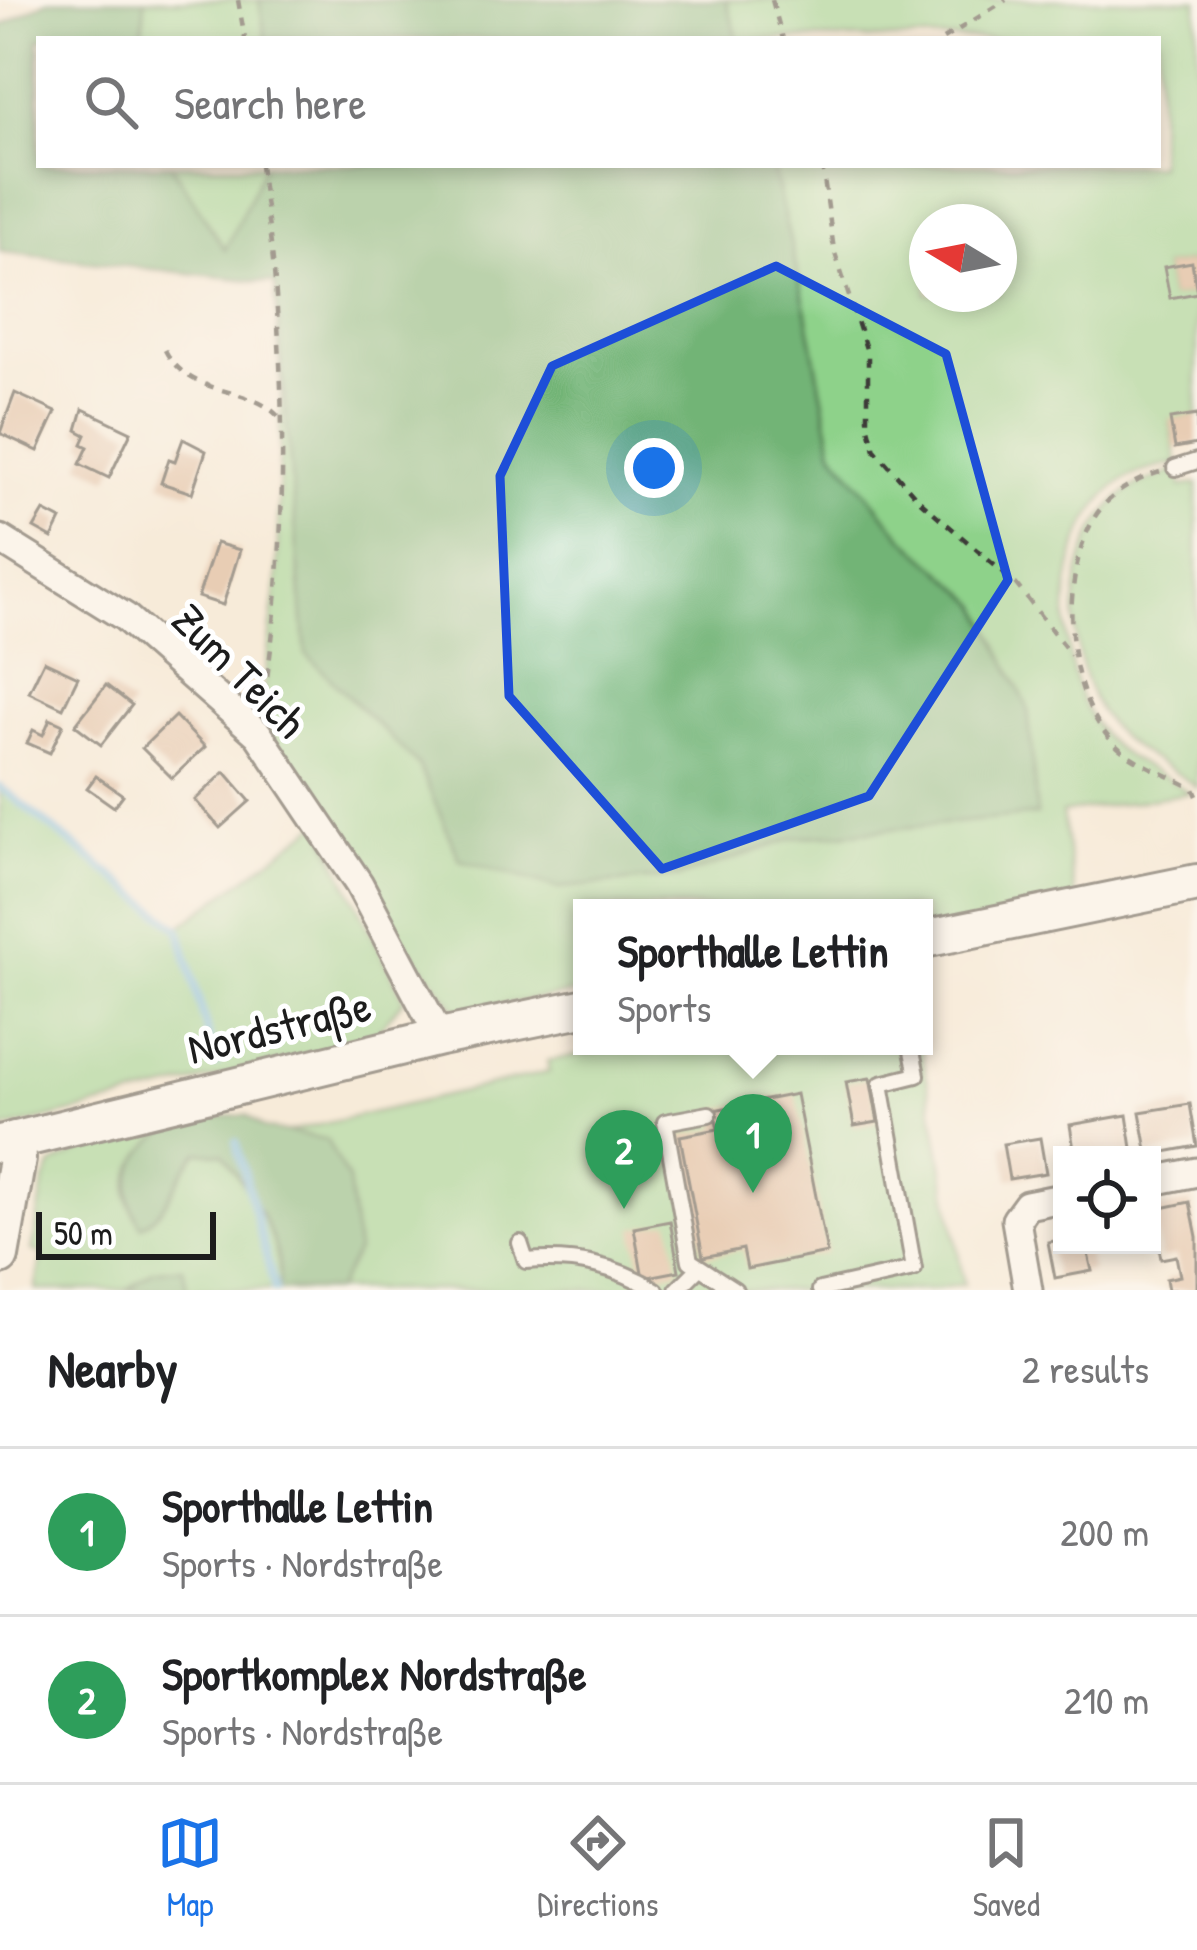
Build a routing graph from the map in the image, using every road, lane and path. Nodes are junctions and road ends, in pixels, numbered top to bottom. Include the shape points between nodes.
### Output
1 (238, 0) edge
2 (772, 0) edge
3 (1006, 0) edge
4 (244, 36) edge
5 (782, 36) edge
6 (948, 36) edge
7 (260, 168) edge
8 (822, 168) edge
9 (165, 350) dead end
10 (281, 420) junction
11 (1197, 461) edge
12 (1175, 468) joint
13 (0, 539) edge
14 (1071, 655) junction
15 (258, 734) junction
16 (1197, 796) edge
17 (1197, 883) edge
18 (933, 937) edge
19 (573, 1010) edge
20 (440, 1037) junction
21 (912, 1055) edge
22 (709, 1114) dead end
23 (8, 1142) edge
24 (1197, 1172) edge
25 (1161, 1179) edge
26 (1053, 1200) edge
27 (520, 1243) dead end
28 (0, 1256) edge
29 (526, 1261) junction
30 (699, 1268) junction
31 (529, 1278) dead end
32 (656, 1290) edge
33 (676, 1290) edge
34 (735, 1290) edge
35 (820, 1290) edge
36 (1028, 1290) edge

1 - 4 path
2 - 5 path
3 - 6 path
7 - 10 path
8 - 14 path via 834,250 868,355 875,450 1015,583
9 - 10 path via 181,372 265,405
10 - 15 path via 277,577
11 - 12 lane
12 - 14 path via 1139,479 1094,519 1073,595
13 - 15 street, Zum Teich via 125,617
14 - 16 path via 1092,710 1119,748
15 - 20 street, Zum Teich via 359,884
17 - 18 street
19 - 20 street, Nordstraße
20 - 23 street, Nordstraße
21 - 35 lane via 916,1075 881,1084 914,1269
22 - 30 lane via 665,1122 690,1261
23 - 28 street via 16,1159
24 - 25 street
26 - 36 street via 1027,1205 1016,1220
27 - 29 lane
29 - 31 lane
29 - 32 lane via 600,1264
30 - 33 lane
30 - 34 lane

